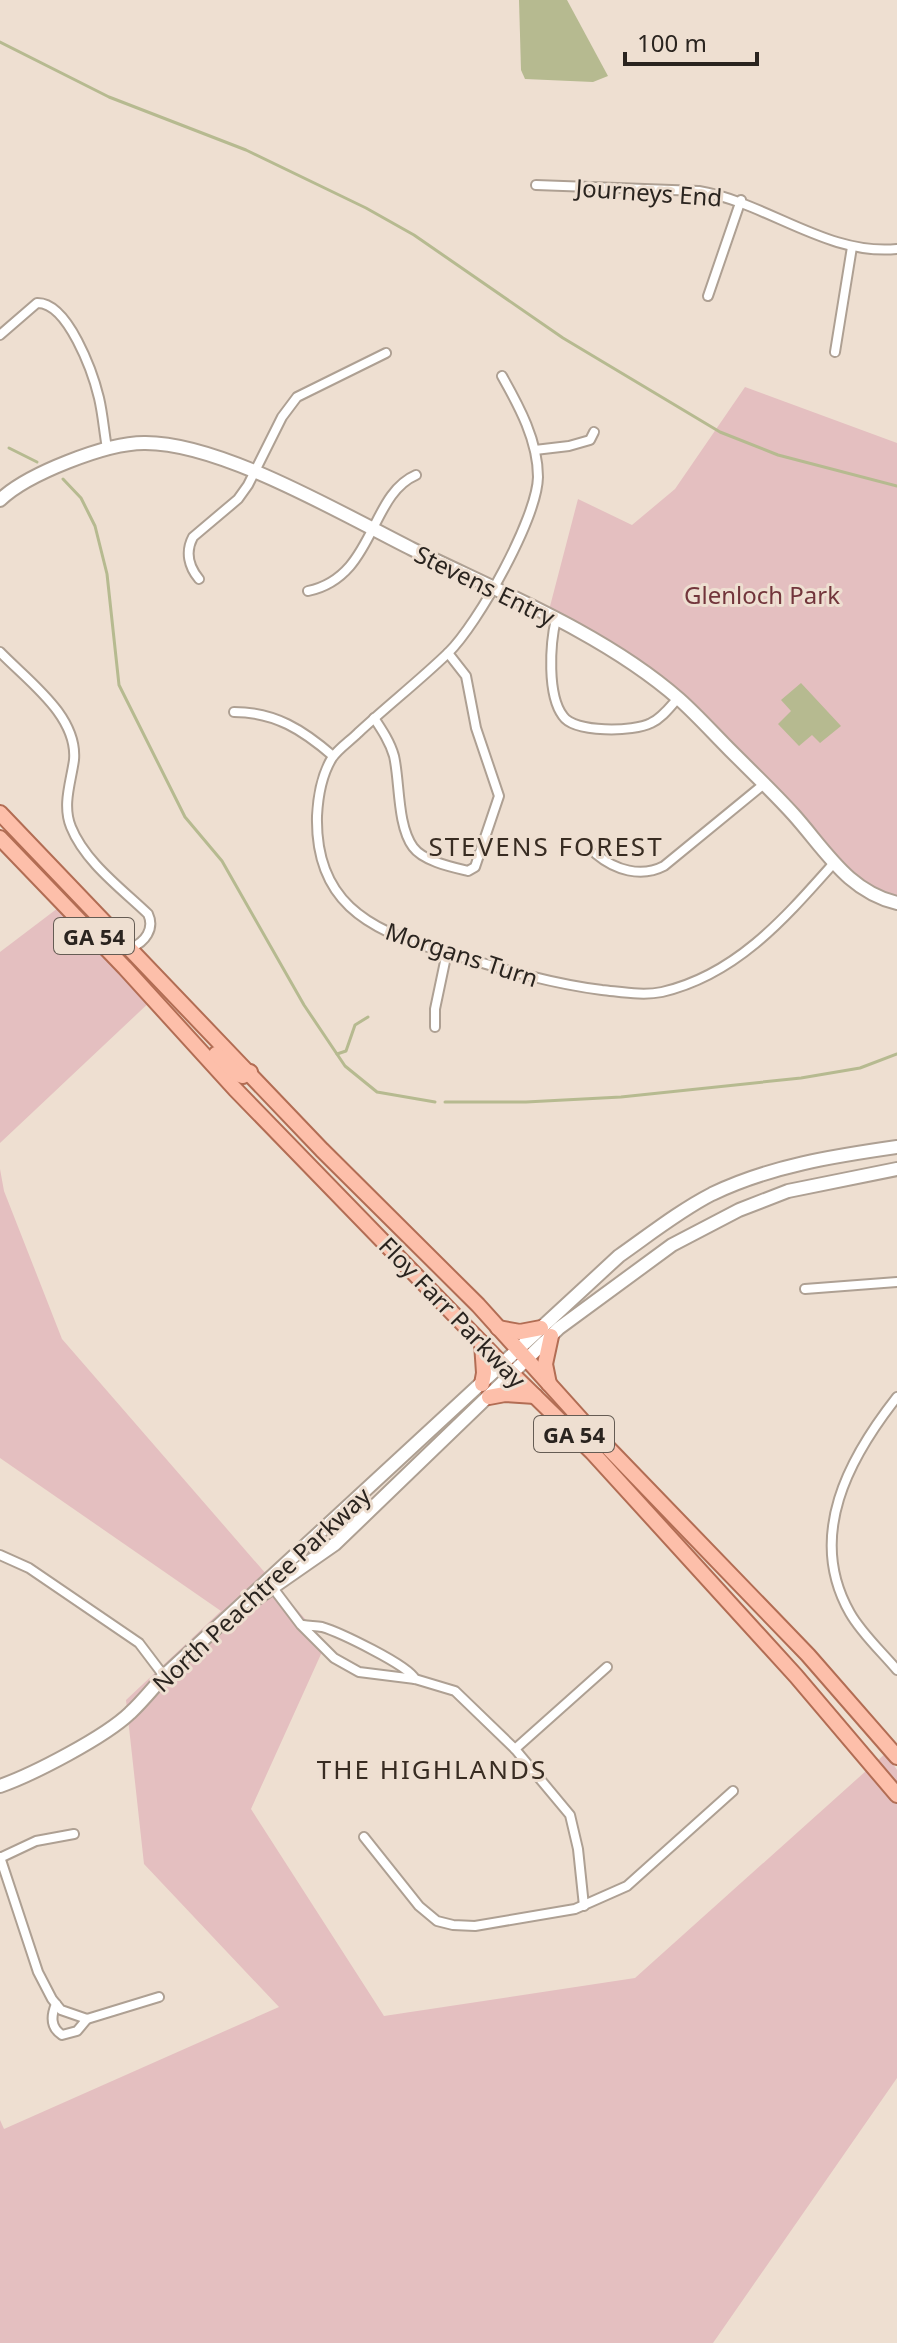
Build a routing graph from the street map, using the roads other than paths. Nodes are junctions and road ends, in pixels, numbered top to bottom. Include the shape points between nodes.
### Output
1 (536, 185) dead end
2 (741, 200) junction
3 (852, 247) junction
4 (897, 249) edge
5 (708, 296) dead end
6 (0, 335) edge
7 (835, 352) dead end
8 (386, 353) dead end
9 (502, 376) dead end
10 (594, 432) dead end
11 (107, 448) junction
12 (535, 450) junction
13 (255, 472) junction
14 (416, 475) dead end
15 (0, 500) edge
16 (373, 529) junction
17 (199, 579) dead end
18 (492, 588) junction
19 (308, 591) dead end
20 (556, 619) junction
21 (0, 652) edge
22 (448, 653) junction
23 (678, 698) junction
24 (234, 712) dead end
25 (374, 718) junction
26 (333, 756) junction
27 (764, 784) junction
28 (0, 813) edge
29 (0, 838) edge
30 (596, 854) dead end
31 (833, 864) junction
32 (897, 903) edge
33 (131, 948) junction
34 (447, 952) junction
35 (435, 1027) dead end
36 (187, 1035) junction
37 (250, 1072) junction
38 (235, 1089) junction
39 (897, 1147) edge
40 (322, 1150) junction
41 (897, 1169) edge
42 (897, 1282) edge
43 (805, 1289) dead end
44 (497, 1327) junction
45 (546, 1332) junction
46 (481, 1343) junction
47 (522, 1355) junction
48 (508, 1370) junction
49 (549, 1385) junction
50 (485, 1390) junction
51 (535, 1396) junction
52 (897, 1397) edge
53 (423, 1438) junction
54 (435, 1449) junction
55 (0, 1555) edge
56 (270, 1584) junction
57 (301, 1625) junction
58 (897, 1652) edge
59 (888, 1660) junction
60 (607, 1667) dead end
61 (897, 1670) edge
62 (164, 1676) junction
63 (415, 1679) junction
64 (515, 1749) junction
65 (897, 1757) edge
66 (0, 1786) edge
67 (733, 1791) dead end
68 (897, 1795) edge
69 (74, 1834) dead end
70 (364, 1837) dead end
71 (0, 1857) edge
72 (584, 1906) junction
73 (159, 1997) dead end
74 (56, 2004) junction
75 (87, 2019) junction

1 - 2 street, Journeys End via 699,191
2 - 3 street, Journeys End
2 - 5 street
3 - 4 street, Journeys End
3 - 7 street
6 - 11 street via 41,302 58,313 81,347 96,387
8 - 13 street via 297,397
9 - 12 street
10 - 12 street via 590,440
11 - 13 street, Stevens Entry via 144,443 183,448
11 - 15 street, Stevens Entry via 47,471
12 - 18 street, Morgans Turn via 538,478 533,499
13 - 16 street, Stevens Entry
13 - 17 street via 238,499 189,543 190,568
14 - 16 street via 401,481
16 - 18 street, Stevens Entry
16 - 19 street via 345,572
18 - 20 street, Stevens Entry
18 - 22 street, Morgans Turn
20 - 23 street, Stevens Entry
20 - 23 street via 550,662 560,714 568,723 642,728
21 - 33 street via 67,726 74,748 66,807 70,825 94,861 152,922 149,933
22 - 25 street, Morgans Turn
22 - 25 street via 466,676 476,728 499,796 475,867 457,868 413,848 394,755
23 - 27 street, Stevens Entry
24 - 26 street via 272,716
25 - 26 street, Morgans Turn
26 - 34 street, Morgans Turn via 318,798 317,826 320,855 336,890 376,927
27 - 30 street via 655,871 621,869
27 - 31 street, Stevens Entry
28 - 33 main road, Floy Farr Parkway / GA 54
29 - 36 main road, Floy Farr Parkway / GA 54
31 - 32 street, Stevens Entry via 865,891
31 - 34 street, Morgans Turn via 732,963 656,993 554,983
33 - 37 main road, Floy Farr Parkway / GA 54
34 - 35 street
36 - 37 main road via 200,1038 237,1074
36 - 38 main road, Floy Farr Parkway / GA 54
37 - 40 main road, Floy Farr Parkway / GA 54
38 - 40 main road via 260,1096 309,1146
38 - 46 main road, Floy Farr Parkway / GA 54
39 - 45 street via 821,1159 731,1186 688,1208 619,1256
40 - 44 main road, Floy Farr Parkway / GA 54
41 - 45 street via 788,1191 739,1210 672,1245
42 - 43 street
44 - 45 main road
44 - 47 main road, Floy Farr Parkway / GA 54
45 - 47 street, North Peachtree Parkway
45 - 49 main road
46 - 48 main road, Floy Farr Parkway / GA 54
46 - 50 main road
47 - 48 street, North Peachtree Parkway
47 - 49 main road, Floy Farr Parkway / GA 54
48 - 50 street, North Peachtree Parkway
48 - 51 main road, Floy Farr Parkway / GA 54
49 - 65 main road, Floy Farr Parkway / GA 54 via 808,1655
50 - 51 main road
50 - 53 street, North Peachtree Parkway
50 - 54 street, North Peachtree Parkway
51 - 68 main road, Floy Farr Parkway / GA 54 via 717,1587
52 - 59 street via 846,1474 837,1500 833,1553 846,1605
53 - 54 street
53 - 56 street, North Peachtree Parkway
54 - 56 street, North Peachtree Parkway via 335,1544
55 - 62 street via 29,1568 139,1643
56 - 57 street
56 - 62 street, North Peachtree Parkway
57 - 63 street via 322,1628 384,1656 411,1671
57 - 63 street via 334,1658 359,1672
58 - 59 street
59 - 61 street
60 - 64 street
62 - 66 street, North Peachtree Parkway via 129,1715 97,1737
63 - 64 street via 455,1691
64 - 72 street via 570,1815
67 - 72 street via 627,1886
69 - 71 street via 36,1841
70 - 72 street via 437,1921 475,1926
71 - 74 street via 33,1959
73 - 75 street
74 - 75 street
74 - 75 street via 52,2023 62,2035 77,2031

